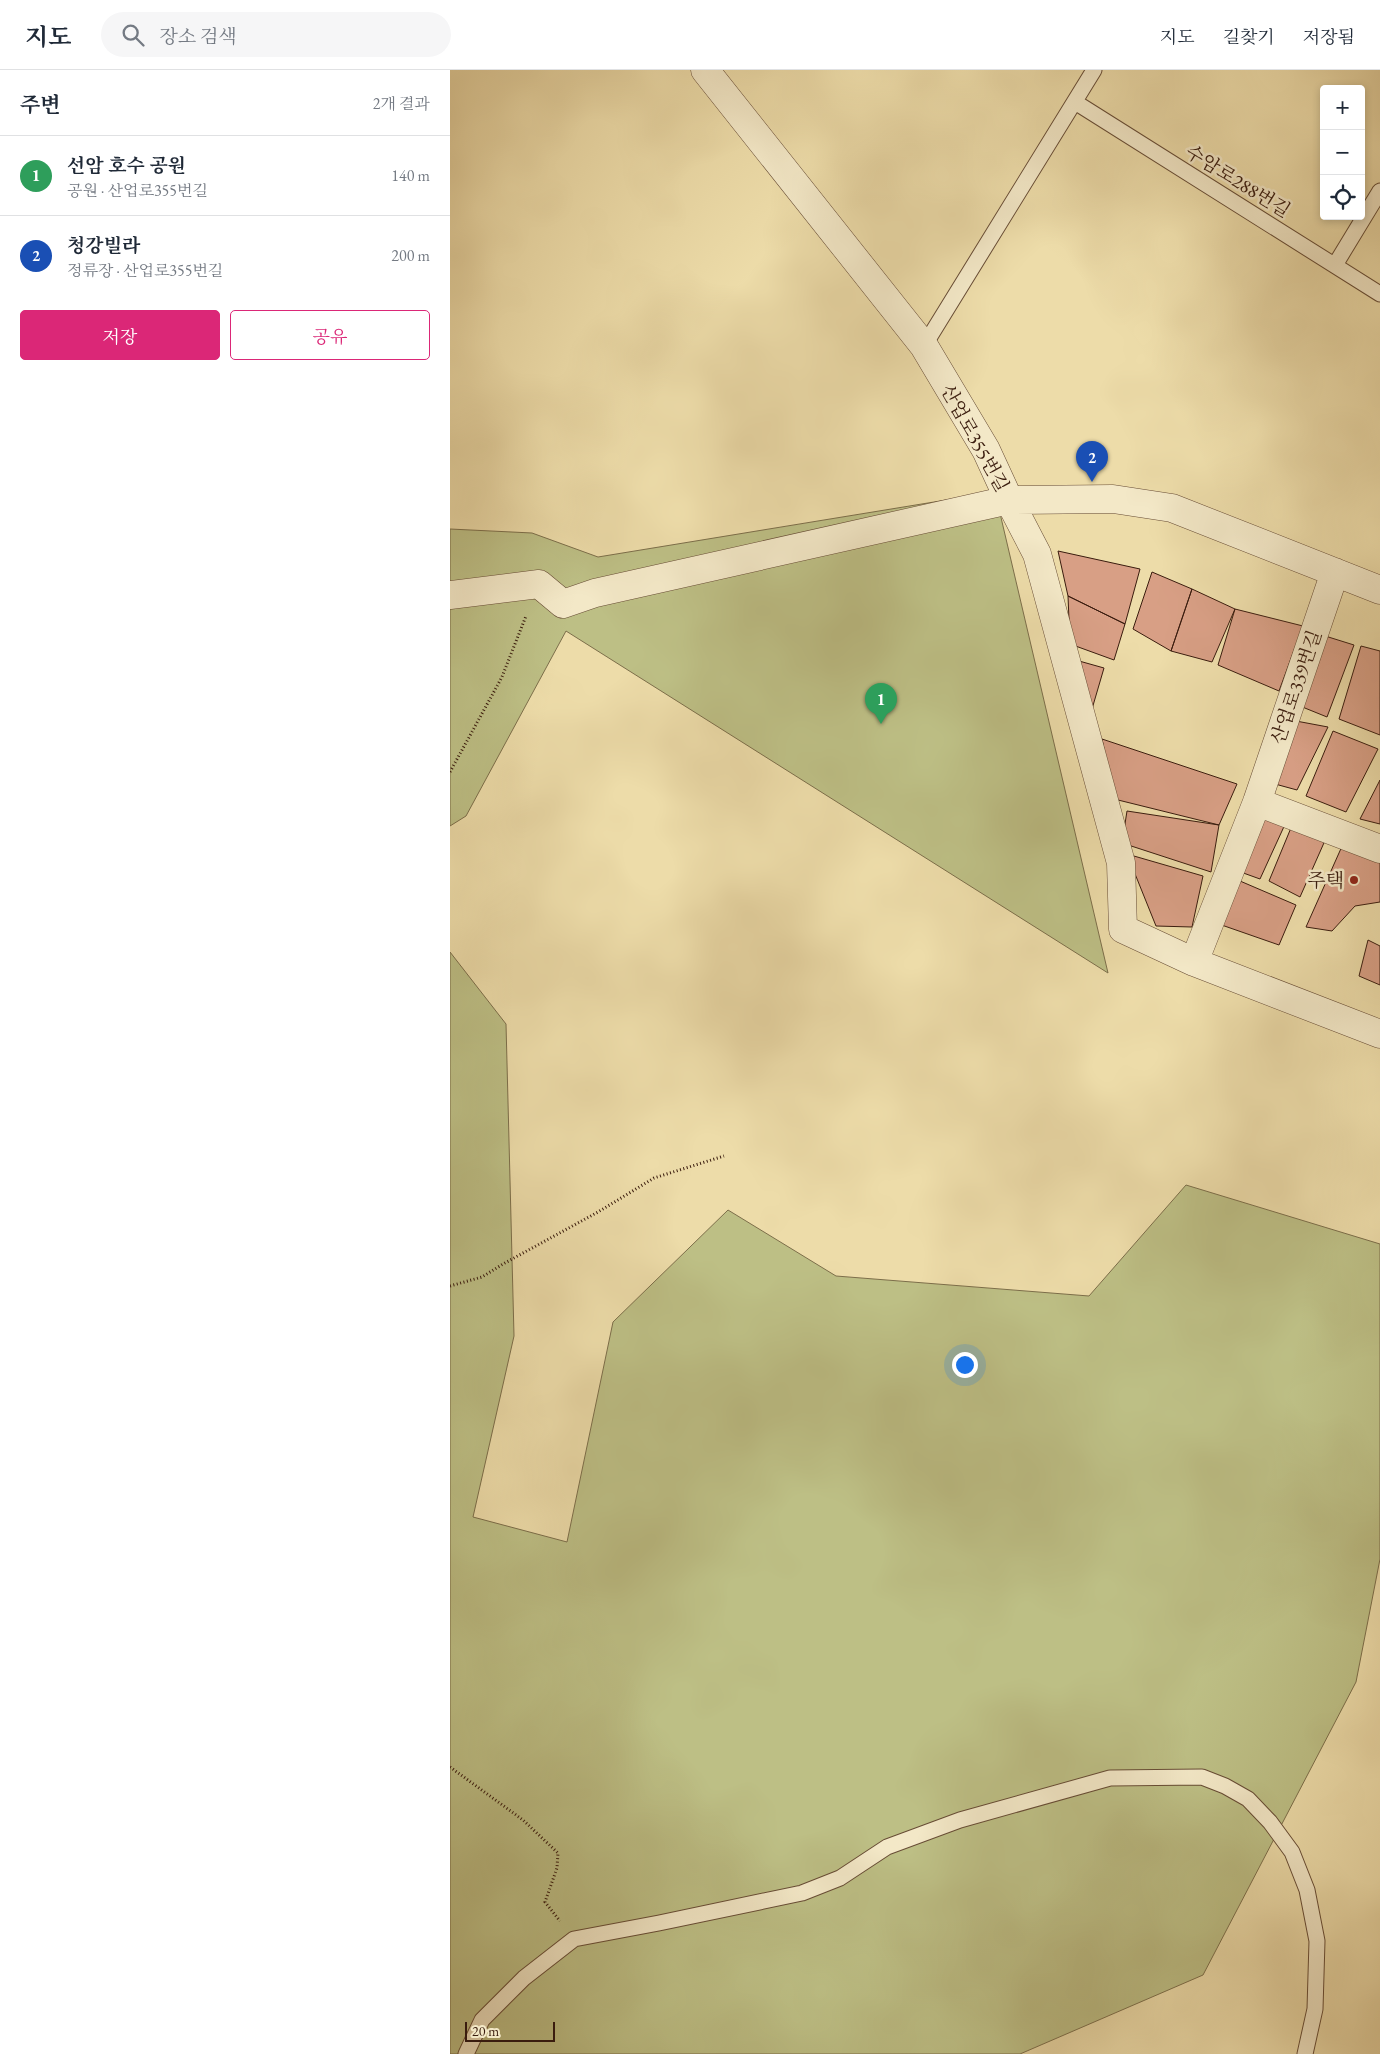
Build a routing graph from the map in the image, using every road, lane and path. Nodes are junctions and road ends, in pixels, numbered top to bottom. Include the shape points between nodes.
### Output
1 (1094, 70) edge
2 (715, 75) edge
3 (1074, 102) junction
4 (1380, 191) edge
5 (1335, 265) junction
6 (1380, 294) edge
7 (924, 346) junction
8 (1009, 500) junction
9 (1334, 572) junction
10 (539, 584) junction
11 (1380, 590) edge
12 (450, 594) edge
13 (450, 772) edge
14 (1257, 802) junction
15 (1380, 849) edge
16 (1194, 962) junction
17 (1380, 1034) edge
18 (724, 1156) dead end
19 (450, 1286) edge
20 (450, 1767) edge
21 (574, 1939) junction
22 (466, 2054) edge
23 (1305, 2054) edge

1 - 3 lane
2 - 7 street, 산업로355번길
3 - 5 lane, 수암로288번길
3 - 7 lane
4 - 5 lane
5 - 6 lane, 수암로288번길
7 - 8 street, 산업로355번길 via 986,450
8 - 9 street, 산업로355번길 via 1113,499 1172,508
8 - 10 street via 605,590 563,604
8 - 16 street via 1037,554 1121,863 1123,929
9 - 11 street, 산업로355번길
9 - 14 street, 산업로339번길
10 - 12 street
10 - 13 path via 502,676
14 - 15 street
14 - 16 street, 산업로339번길
16 - 17 street
18 - 19 path via 654,1178 482,1277
20 - 21 path via 523,1820 558,1853 557,1868 545,1902
21 - 22 lane via 524,1978 482,2020
21 - 23 lane via 802,1893 840,1878 887,1847 960,1820 1110,1778 1202,1778 1248,1799 1270,1822 1292,1852 1307,1890 1317,1941 1315,2009

